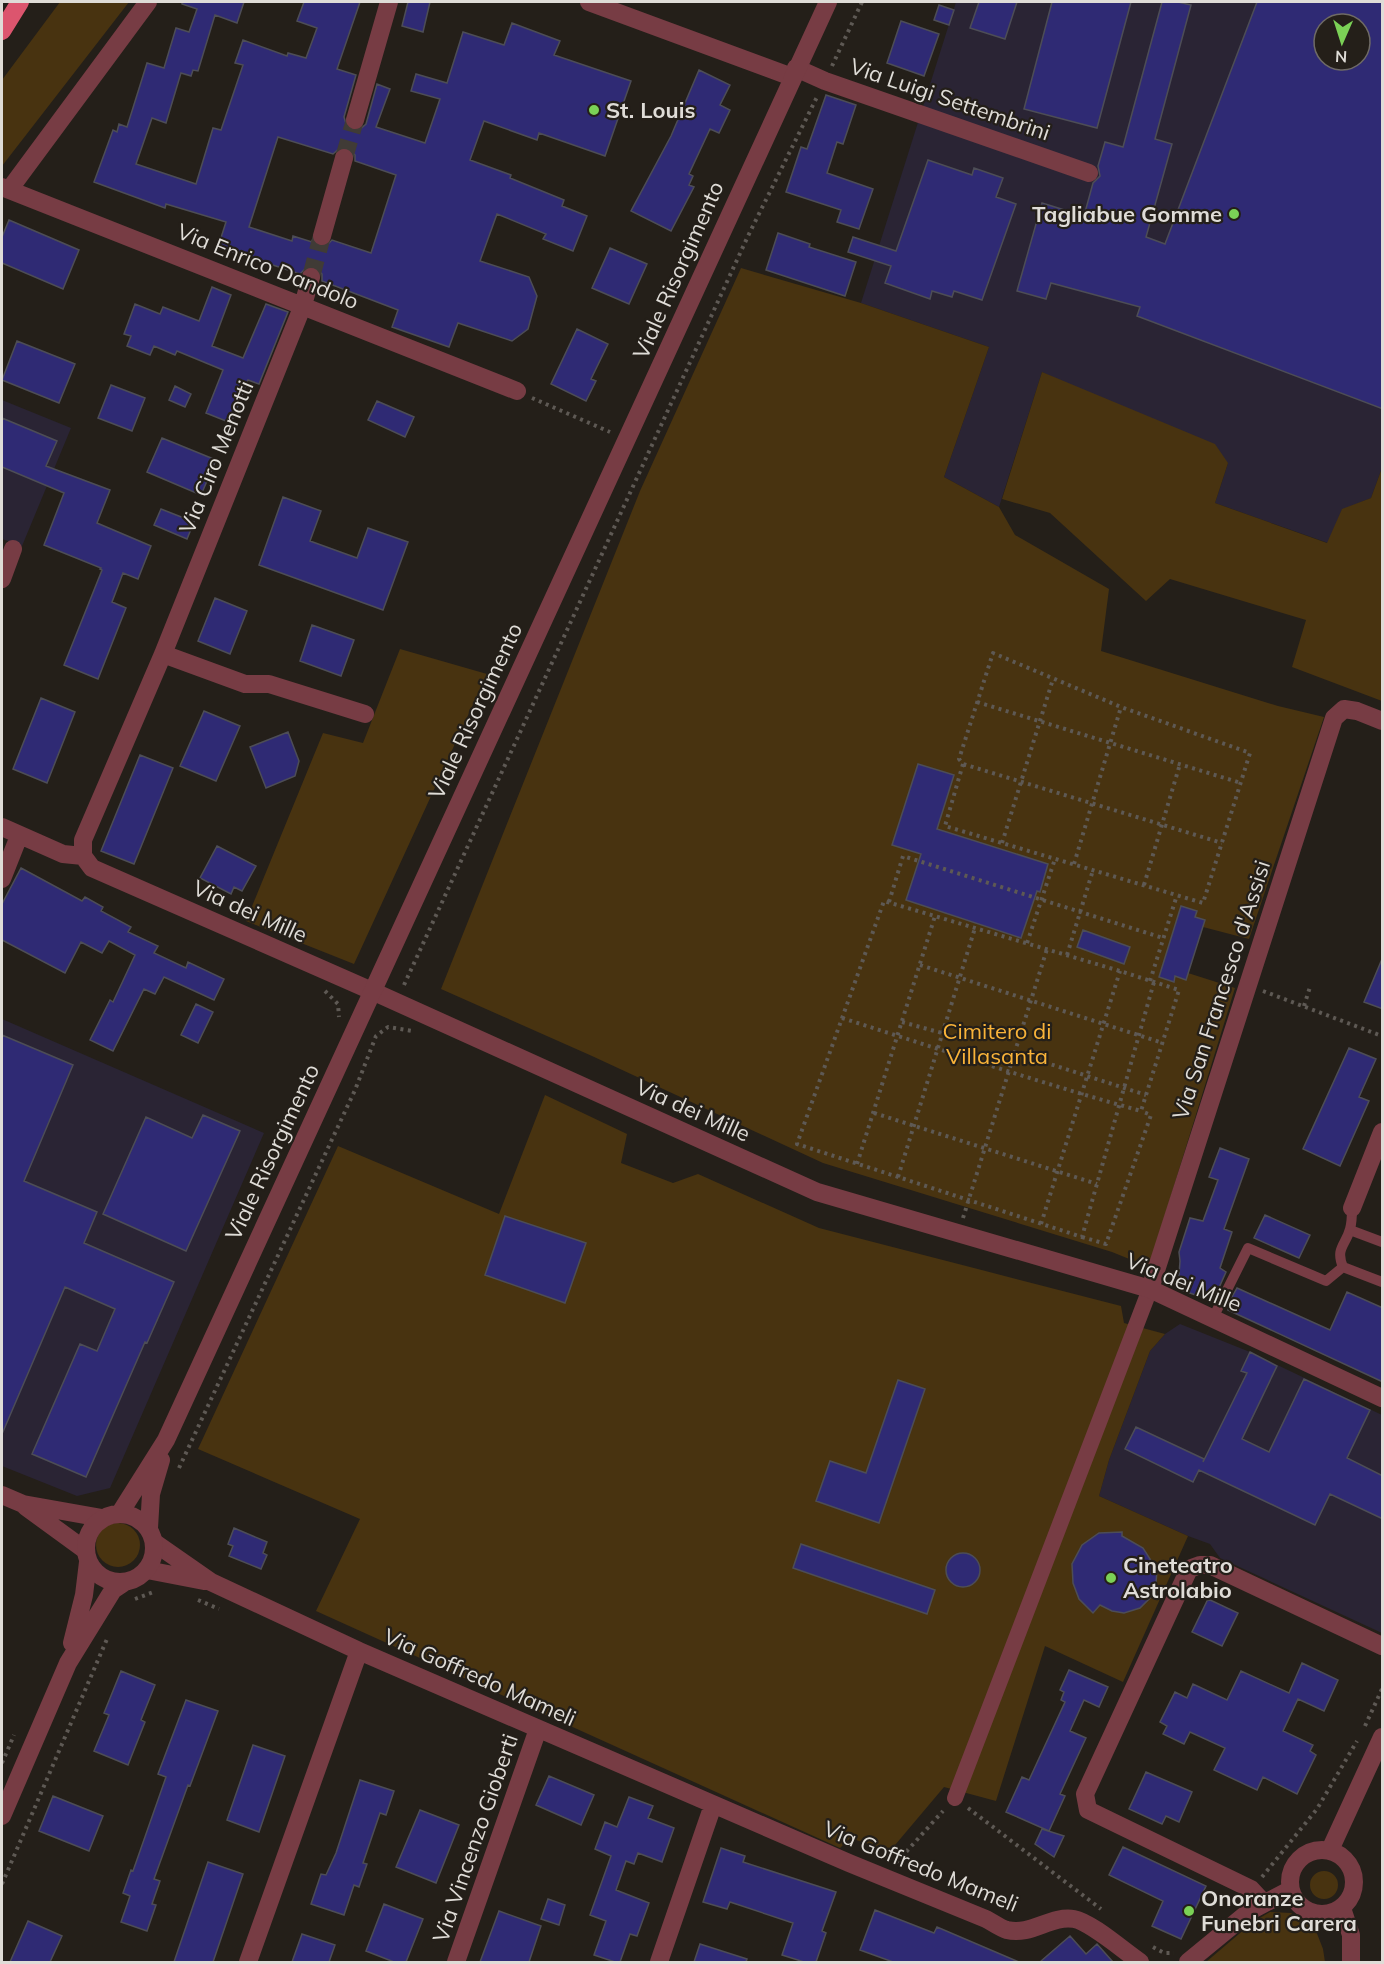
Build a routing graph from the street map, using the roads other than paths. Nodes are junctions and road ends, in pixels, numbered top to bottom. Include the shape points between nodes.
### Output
1 (20, 2) edge
2 (148, 2) edge
3 (388, 2) edge
4 (589, 2) edge
5 (828, 2) edge
6 (2, 31) edge
7 (794, 73) junction
8 (355, 120) tunnel mouth
9 (344, 158) tunnel mouth
10 (1089, 172) dead end
11 (5, 188) edge
12 (322, 236) tunnel mouth
13 (310, 278) tunnel mouth
14 (303, 305) junction
15 (517, 391) road end
16 (13, 549) dead end
17 (2, 579) edge
18 (163, 654) junction
19 (365, 714) dead end
20 (1383, 721) edge
21 (2, 827) edge
22 (20, 836) junction
23 (83, 856) junction
24 (2, 879) edge
25 (372, 991) junction
26 (1383, 1132) edge
27 (1352, 1208) joint
28 (1350, 1230) junction
29 (1383, 1242) edge
30 (1343, 1267) junction
31 (1383, 1282) edge
32 (1150, 1289) junction
33 (1213, 1318) junction
34 (1383, 1398) edge
35 (166, 1440) junction
36 (2, 1495) edge
37 (22, 1504) junction
38 (111, 1515) junction
39 (152, 1536) junction
40 (87, 1556) junction
41 (147, 1569) junction
42 (125, 1582) junction
43 (211, 1582) junction
44 (1383, 1647) edge
45 (359, 1650) junction
46 (68, 1662) junction
47 (538, 1729) junction
48 (1383, 1737) edge
49 (955, 1798) dead end
50 (713, 1805) junction
51 (2, 1816) edge
52 (1330, 1850) junction
53 (1290, 1890) junction
54 (1264, 1903) junction
55 (1342, 1908) junction
56 (248, 1962) edge
57 (456, 1962) edge
58 (659, 1962) edge
59 (1140, 1962) edge
60 (1188, 1962) edge
61 (1351, 1962) edge

1 - 6 highway
2 - 11 street
3 - 8 street
4 - 7 street, Via Luigi Settembrini
5 - 7 street, Viale Risorgimento
7 - 10 street, Via Luigi Settembrini
7 - 25 street, Viale Risorgimento
9 - 12 street
11 - 14 street, Via Enrico Dandolo
13 - 14 street, Via Ciro Menotti
14 - 15 street, Via Enrico Dandolo
14 - 18 street, Via Ciro Menotti
16 - 17 street
18 - 19 street via 245,684 269,684
18 - 23 street, Via Ciro Menotti via 84,840
20 - 32 street, Via San Francesco d'Assisi via 1344,710 1334,718
21 - 22 street, Via dei Mille
22 - 23 street, Via dei Mille via 63,854
22 - 24 street
23 - 25 street, Via dei Mille via 92,868
25 - 32 street, Via dei Mille via 817,1192
25 - 35 street, Viale Risorgimento
26 - 27 street
27 - 28 lane
28 - 29 lane
28 - 30 lane via 1339,1257
30 - 31 lane
30 - 33 lane via 1326,1281 1248,1248
32 - 33 street, Via dei Mille
32 - 49 street
33 - 34 street, Via dei Mille
35 - 38 street, Viale Risorgimento
35 - 39 street, Viale Risorgimento via 151,1494
36 - 37 street
37 - 38 street
37 - 40 street
38 - 39 street via 136,1517
38 - 40 street via 90,1531
39 - 41 street via 153,1559
39 - 43 street, Via Goffredo Mameli
40 - 42 street via 93,1569 105,1579
40 - 46 street via 84,1594
41 - 42 street
41 - 43 street, Via Goffredo Mameli
42 - 46 street via 113,1590
43 - 45 street, Via Goffredo Mameli
44 - 54 street via 1210,1565 1189,1569 1089,1783 1084,1794 1088,1810 1251,1889
45 - 47 street, Via Goffredo Mameli
45 - 56 street, Via Goffredo Mameli
46 - 51 street
47 - 50 street, Via Goffredo Mameli
47 - 57 street, Via Vincenzo Gioberti
48 - 52 street
50 - 58 street
50 - 59 street, Via Goffredo Mameli via 1006,1930 1023,1931 1063,1918 1078,1919
52 - 53 street via 1311,1850 1300,1857 1291,1871
52 - 55 street via 1345,1858 1354,1876 1353,1890
53 - 54 street
53 - 55 street via 1295,1900 1310,1912 1323,1914
54 - 60 street
55 - 61 street via 1352,1935

